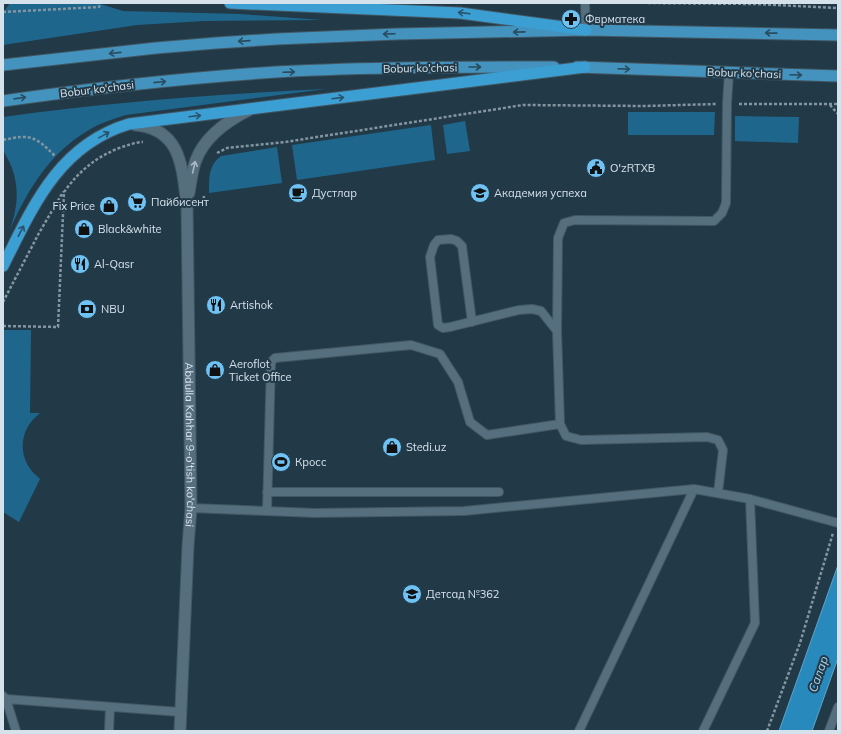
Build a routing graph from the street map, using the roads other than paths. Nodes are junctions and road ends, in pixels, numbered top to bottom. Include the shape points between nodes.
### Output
1 (237, 3) edge
2 (585, 3) edge
3 (586, 30) junction
4 (838, 35) edge
5 (3, 65) edge
6 (585, 67) junction
7 (729, 72) junction
8 (838, 76) edge
9 (3, 101) edge
10 (251, 109) junction
11 (129, 124) junction
12 (187, 206) junction
13 (3, 266) edge
14 (472, 322) junction
15 (557, 331) junction
16 (560, 424) junction
17 (694, 489) junction
18 (267, 492) junction
19 (499, 492) dead end
20 (718, 493) junction
21 (750, 499) junction
22 (191, 508) junction
23 (267, 511) junction
24 (837, 522) edge
25 (5, 698) edge
26 (110, 707) junction
27 (838, 707) edge
28 (180, 712) junction
29 (16, 731) edge
30 (109, 731) edge
31 (180, 731) edge
32 (579, 731) edge
33 (703, 731) edge
34 (829, 731) edge

3 -> 1 highway via 460,13
2 - 3 lane
4 -> 3 main road
3 -> 5 main road via 277,39 156,48
6 -> 7 main road, Bobur ko'chasi
9 -> 6 main road, Bobur ko'chasi via 157,82 277,72 396,67
10 -> 6 highway
7 -> 8 main road, Bobur ko'chasi
7 - 15 lane via 726,203 722,213 714,220 575,220 564,223 558,238
11 -> 10 highway
12 -> 10 street, Abdulla Kahhar 9-o'tish ko'chasi via 194,168 203,147 225,123
11 - 12 street, Abdulla Kahhar 9-o'tish ko'chasi via 157,130 169,138 179,158
13 -> 11 highway via 34,206 64,164 100,137
12 - 22 street, Abdulla Kahhar 9-o'tish ko'chasi
14 - 14 lane via 444,328 438,325 430,257 438,240 451,239 462,246
14 - 15 lane via 532,309 541,311
15 - 16 lane
16 - 18 lane via 487,435 470,422 458,382 440,354 411,345 275,358 271,362
16 - 20 lane via 566,436 581,440 707,437 718,440 724,450
17 - 20 lane
17 - 23 lane via 464,511
17 - 32 lane
18 - 19 lane
18 - 23 lane
20 - 21 lane
21 - 24 lane
21 - 33 lane via 755,623
22 - 23 lane
22 - 28 street, Abdulla Kahhar 9-o'tish ko'chasi
25 - 26 lane
25 - 29 lane
26 - 28 lane
26 - 30 lane
27 - 34 lane
28 - 31 street, Abdulla Kahhar 9-o'tish ko'chasi

